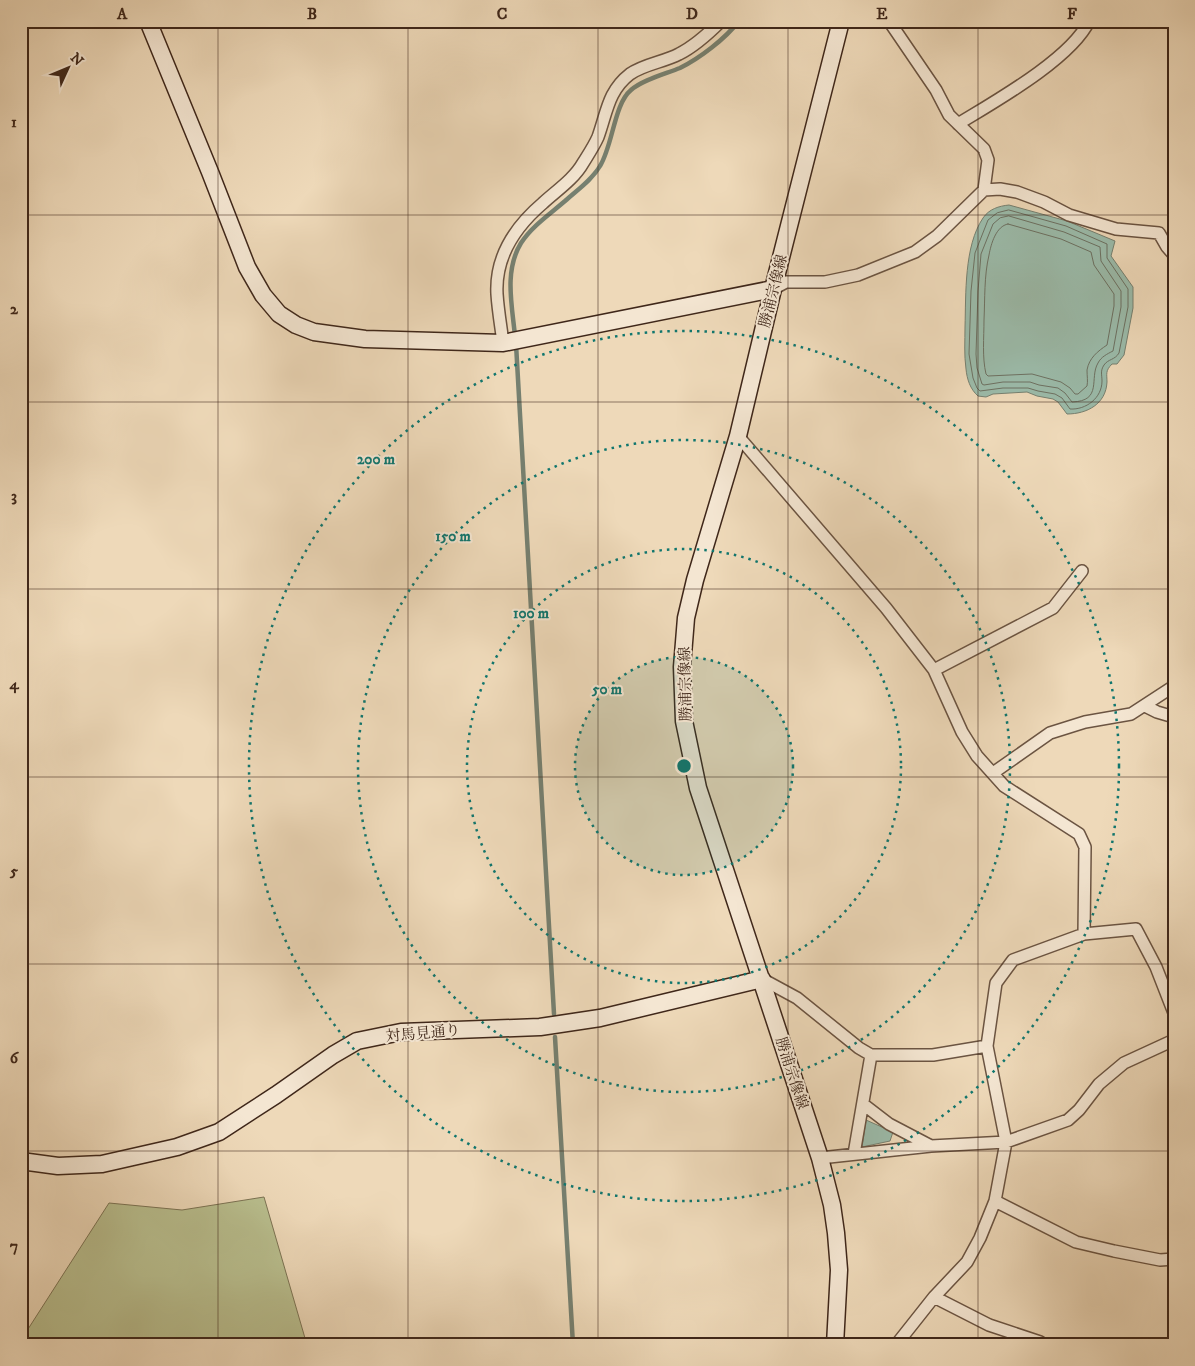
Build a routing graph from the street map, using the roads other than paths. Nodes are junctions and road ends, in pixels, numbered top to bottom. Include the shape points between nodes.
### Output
1 (148, 21) edge
2 (721, 21) edge
3 (841, 21) edge
4 (889, 21) edge
5 (1089, 21) edge
6 (958, 124) junction
7 (984, 190) junction
8 (1174, 254) edge
9 (773, 289) junction
10 (512, 341) junction
11 (738, 436) junction
12 (1082, 571) dead end
13 (934, 670) junction
14 (1174, 686) edge
15 (1145, 706) junction
16 (1174, 717) edge
17 (993, 773) junction
18 (1084, 934) junction
19 (762, 979) junction
20 (1174, 1014) edge
21 (1174, 1040) edge
22 (987, 1046) junction
23 (871, 1055) junction
24 (863, 1104) junction
25 (1006, 1142) junction
26 (931, 1146) junction
27 (854, 1154) junction
28 (820, 1158) junction
29 (21, 1161) edge
30 (995, 1201) junction
31 (1174, 1259) edge
32 (934, 1297) junction
33 (1040, 1342) dead end
34 (834, 1345) edge
35 (896, 1345) edge

1 - 10 street via 247,267 263,296 279,314 296,326 346,337
2 - 10 street via 686,50 632,73 617,86 608,102 597,138 582,165 525,220 509,241 500,265 497,293
3 - 9 street, 勝浦宗像線
4 - 6 street
5 - 6 street via 1085,30 1056,59
6 - 7 street via 984,150 988,160
7 - 8 street via 1017,192 1069,215 1116,229 1159,233
7 - 9 street via 937,236 915,252 858,275 824,282 786,282
9 - 10 street
9 - 11 street, 勝浦宗像線
11 - 13 street via 886,608
11 - 19 street, 勝浦宗像線 via 686,618 682,667 684,721 698,788
12 - 13 street via 1053,608
13 - 17 street via 962,732 977,756
14 - 15 street
15 - 16 street
15 - 17 street via 1130,714 1085,722 1050,733
17 - 18 street via 1004,786 1079,834 1086,847
18 - 20 street via 1136,929 1156,967
18 - 22 street via 1013,960 996,983
19 - 23 street via 798,998
19 - 28 street, 勝浦宗像線
19 - 29 street, 対馬見通り via 592,1019 540,1027 401,1032 357,1041 219,1132 177,1148 102,1164 58,1166
21 - 25 street via 1124,1063 1099,1084 1068,1120
22 - 23 street via 933,1055
22 - 25 street
23 - 24 street
24 - 26 street via 889,1124
24 - 27 street
25 - 26 street
25 - 30 street
26 - 27 street
27 - 28 street
28 - 34 street, 勝浦宗像線 via 832,1205 839,1270
30 - 31 street via 1076,1242 1160,1260
30 - 32 street via 967,1262
32 - 33 street via 989,1325
32 - 35 street

